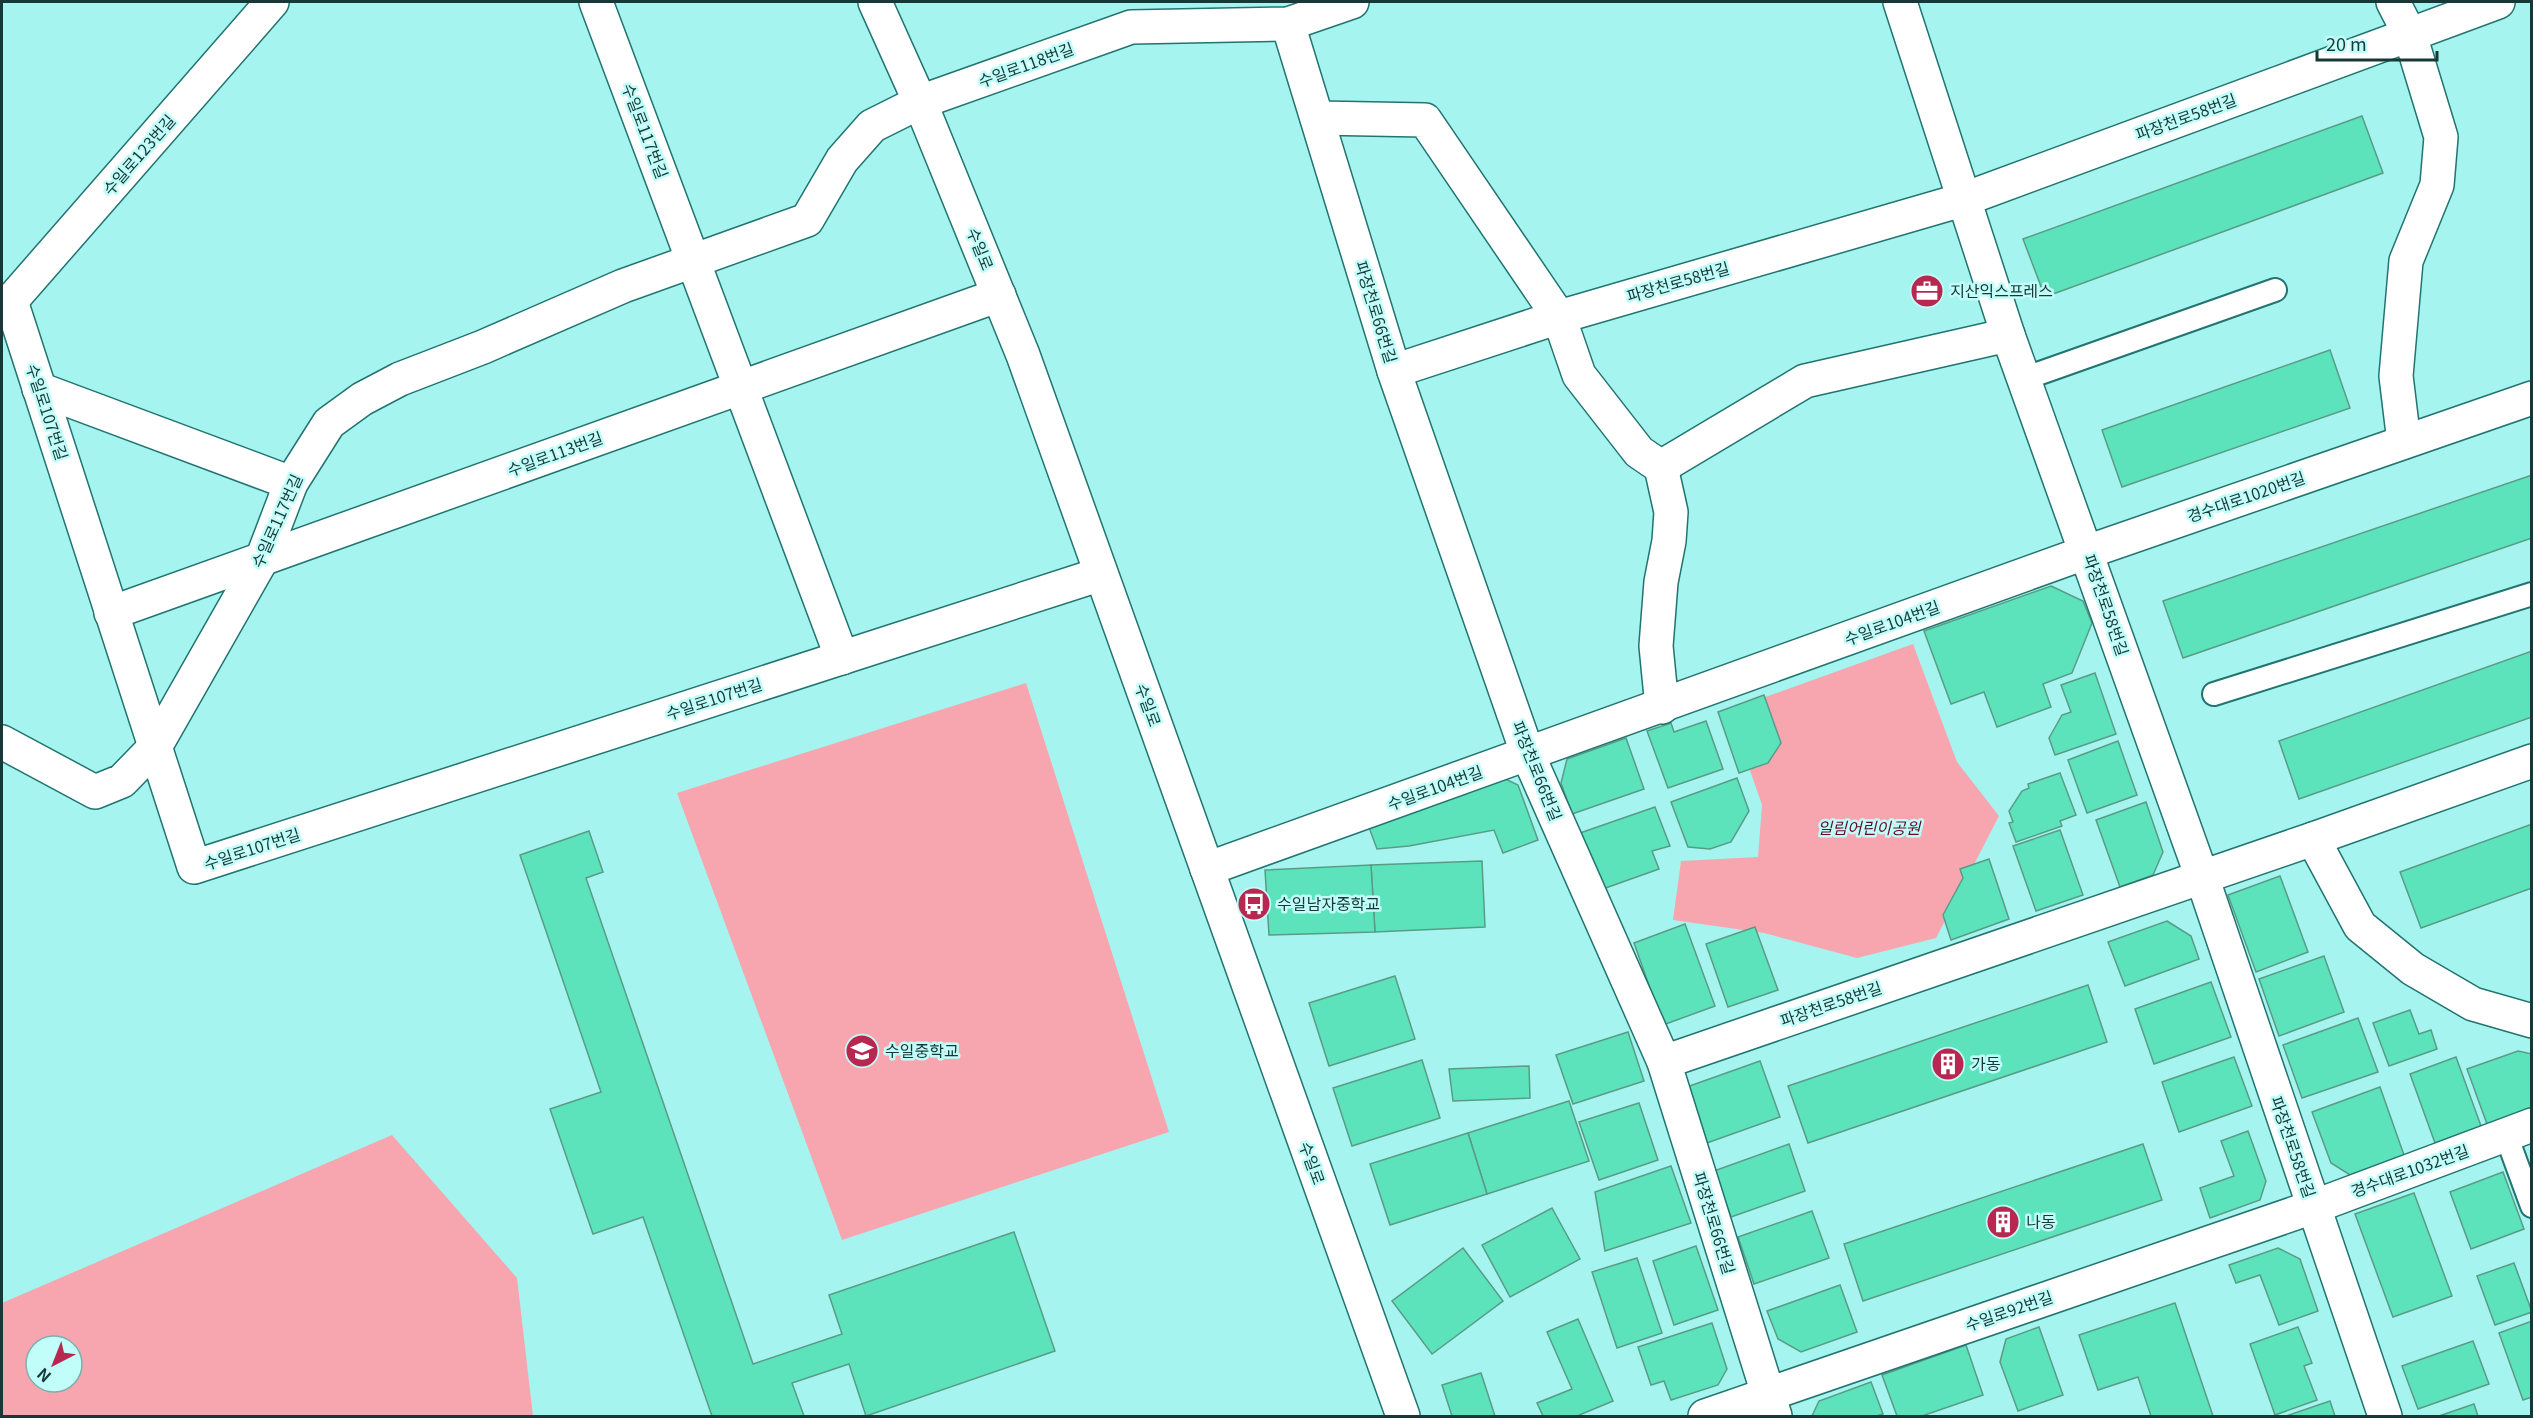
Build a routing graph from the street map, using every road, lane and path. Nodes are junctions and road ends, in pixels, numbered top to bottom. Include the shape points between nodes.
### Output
1 (272, 2) edge
2 (596, 2) edge
3 (875, 2) edge
4 (1352, 2) edge
5 (1900, 2) edge
6 (2393, 2) edge
7 (2498, 2) edge
8 (1132, 14) edge
9 (1288, 24) junction
10 (2410, 35) junction
11 (920, 102) junction
12 (1317, 118) junction
13 (1962, 200) junction
14 (693, 261) junction
15 (2275, 290) dead end
16 (999, 295) junction
17 (6, 301) edge
18 (1558, 317) junction
19 (2008, 335) junction
20 (1394, 371) junction
21 (2026, 378) junction
22 (741, 388) junction
23 (39, 389) junction
24 (2532, 398) edge
25 (2404, 442) junction
26 (1661, 467) junction
27 (291, 483) junction
28 (2087, 552) junction
29 (262, 559) junction
30 (1101, 574) junction
31 (2532, 594) edge
32 (111, 613) junction
33 (842, 658) junction
34 (2214, 694) dead end
35 (1662, 707) junction
36 (2, 742) edge
37 (155, 747) junction
38 (1528, 755) junction
39 (2532, 761) edge
40 (2313, 839) junction
41 (1207, 869) junction
42 (2202, 877) junction
43 (2532, 1021) edge
44 (1664, 1062) junction
45 (2519, 1130) edge
46 (2532, 1206) edge
47 (2313, 1207) junction
48 (1771, 1405) edge
49 (1403, 1416) edge
50 (1705, 1416) edge
51 (2385, 1416) edge

1 - 17 street, 수일로123번길
2 - 14 street, 수일로117번길
3 - 11 street, 수일로
4 - 9 street, 수일로118번길
5 - 13 street, 파장천로58번길
6 - 10 street
7 - 10 street, 파장천로58번길
8 - 9 street, 수일로118번길
8 - 11 street, 수일로118번길
9 - 12 street, 파장천로66번길
10 - 13 street, 파장천로58번길
10 - 25 street via 2440,137 2437,184 2406,261 2396,376
11 - 14 street, 수일로117번길 via 872,126 842,160 807,220
11 - 16 street, 수일로
12 - 18 street via 1425,120
12 - 20 street, 파장천로66번길
13 - 18 street, 파장천로58번길
13 - 19 street, 파장천로58번길
14 - 22 street, 수일로117번길
14 - 27 street, 수일로117번길 via 623,286 372,394 329,423
15 - 21 lane
16 - 22 street, 수일로113번길
16 - 30 street, 수일로
17 - 23 street, 수일로107번길
18 - 20 street, 파장천로58번길
18 - 26 street via 1579,375 1639,452
19 - 21 street, 파장천로58번길
19 - 26 street via 1805,381
20 - 38 street, 파장천로66번길
21 - 28 street, 파장천로58번길
22 - 29 street, 수일로113번길
22 - 33 street
23 - 27 street
23 - 32 street, 수일로107번길
24 - 25 street, 경수대로1020번길
25 - 28 street, 경수대로1020번길
26 - 35 street via 1671,512 1656,646
27 - 29 street, 수일로117번길
28 - 35 street, 수일로104번길
28 - 42 street, 파장천로58번길
29 - 32 street, 수일로113번길
29 - 37 street, 수일로117번길
30 - 33 street, 수일로107번길
30 - 41 street, 수일로
31 - 34 lane
32 - 37 street, 수일로107번길
33 - 37 street, 수일로107번길 via 194,867
35 - 38 street, 수일로104번길
36 - 37 street, 수일로117번길 via 94,792 122,781
38 - 41 street, 수일로104번길
38 - 44 street, 파장천로66번길
39 - 40 street, 파장천로58번길
40 - 42 street, 파장천로58번길
40 - 43 street via 2360,926 2413,969 2473,1004
41 - 49 street, 수일로
42 - 44 street, 파장천로58번길
42 - 47 street, 파장천로58번길
44 - 48 street, 파장천로66번길
45 - 46 lane, 경수대로1032번길
45 - 47 street, 경수대로1032번길
47 - 48 street, 수일로92번길
47 - 51 street, 파장천로58번길
48 - 50 street, 수일로92번길

